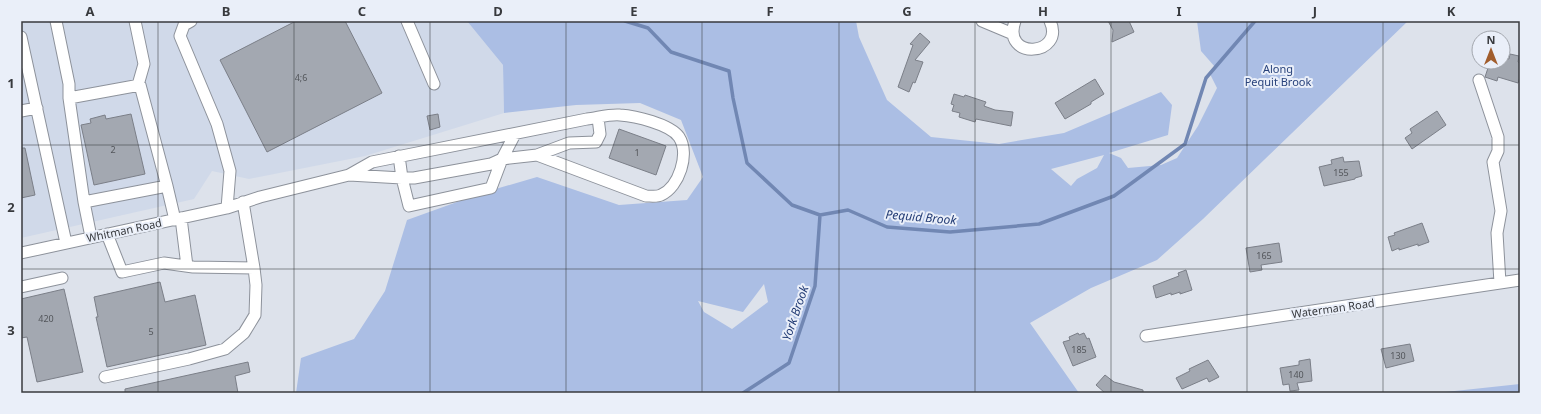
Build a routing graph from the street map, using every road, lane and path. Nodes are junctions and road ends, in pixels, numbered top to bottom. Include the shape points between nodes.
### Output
1 (56, 21) edge
2 (136, 21) edge
3 (191, 21) edge
4 (407, 21) edge
5 (982, 21) edge
6 (1016, 21) edge
7 (1050, 21) edge
8 (1013, 34) junction
9 (21, 37) edge
10 (1479, 80) dead end
11 (434, 84) dead end
12 (138, 85) junction
13 (69, 98) junction
14 (37, 108) junction
15 (21, 111) edge
16 (598, 118) junction
17 (572, 122) junction
18 (515, 134) junction
19 (569, 143) junction
20 (537, 155) junction
21 (399, 156) junction
22 (502, 159) junction
23 (349, 175) junction
24 (402, 178) junction
25 (166, 186) junction
26 (84, 202) junction
27 (243, 202) junction
28 (227, 208) junction
29 (178, 219) junction
30 (107, 234) junction
31 (91, 237) junction
32 (66, 243) junction
33 (21, 253) edge
34 (187, 266) junction
35 (254, 268) junction
36 (62, 278) dead end
37 (1520, 280) edge
38 (1500, 283) junction
39 (21, 287) edge
40 (1146, 336) dead end
41 (105, 377) dead end

1 - 13 street via 69,84
2 - 12 street via 144,64
3 - 28 street via 184,25 180,36 217,124 230,171
4 - 11 street
5 - 8 street
6 - 8 street
7 - 8 street via 1052,30 1048,43 1036,50 1022,47
9 - 14 street
10 - 38 street via 1498,137 1498,150 1493,162 1501,211 1498,233
12 - 13 street
12 - 25 street
13 - 26 street
14 - 15 street
14 - 32 street
16 - 17 street
16 - 19 street via 600,134 596,142
16 - 20 street via 619,115 643,119 666,127 679,137 684,153 680,173 673,187 660,196 646,196
17 - 18 street
17 - 19 street
18 - 21 street
18 - 22 street
19 - 20 street
20 - 22 street
21 - 23 street via 372,162
21 - 24 street
22 - 24 street via 491,164
22 - 24 street via 491,188 409,206
23 - 24 street
23 - 27 street, Whitman Road
25 - 26 street
25 - 29 street
26 - 31 street
27 - 28 street, Whitman Road
27 - 35 street
28 - 29 street, Whitman Road
29 - 30 street, Whitman Road
29 - 34 street
30 - 31 street, Whitman Road
30 - 34 street via 122,272 164,263
31 - 32 street, Whitman Road
32 - 33 street, Whitman Road
34 - 35 street
35 - 41 street via 255,315 244,333 226,349
36 - 39 street
37 - 38 street, Waterman Road
38 - 40 street, Waterman Road

